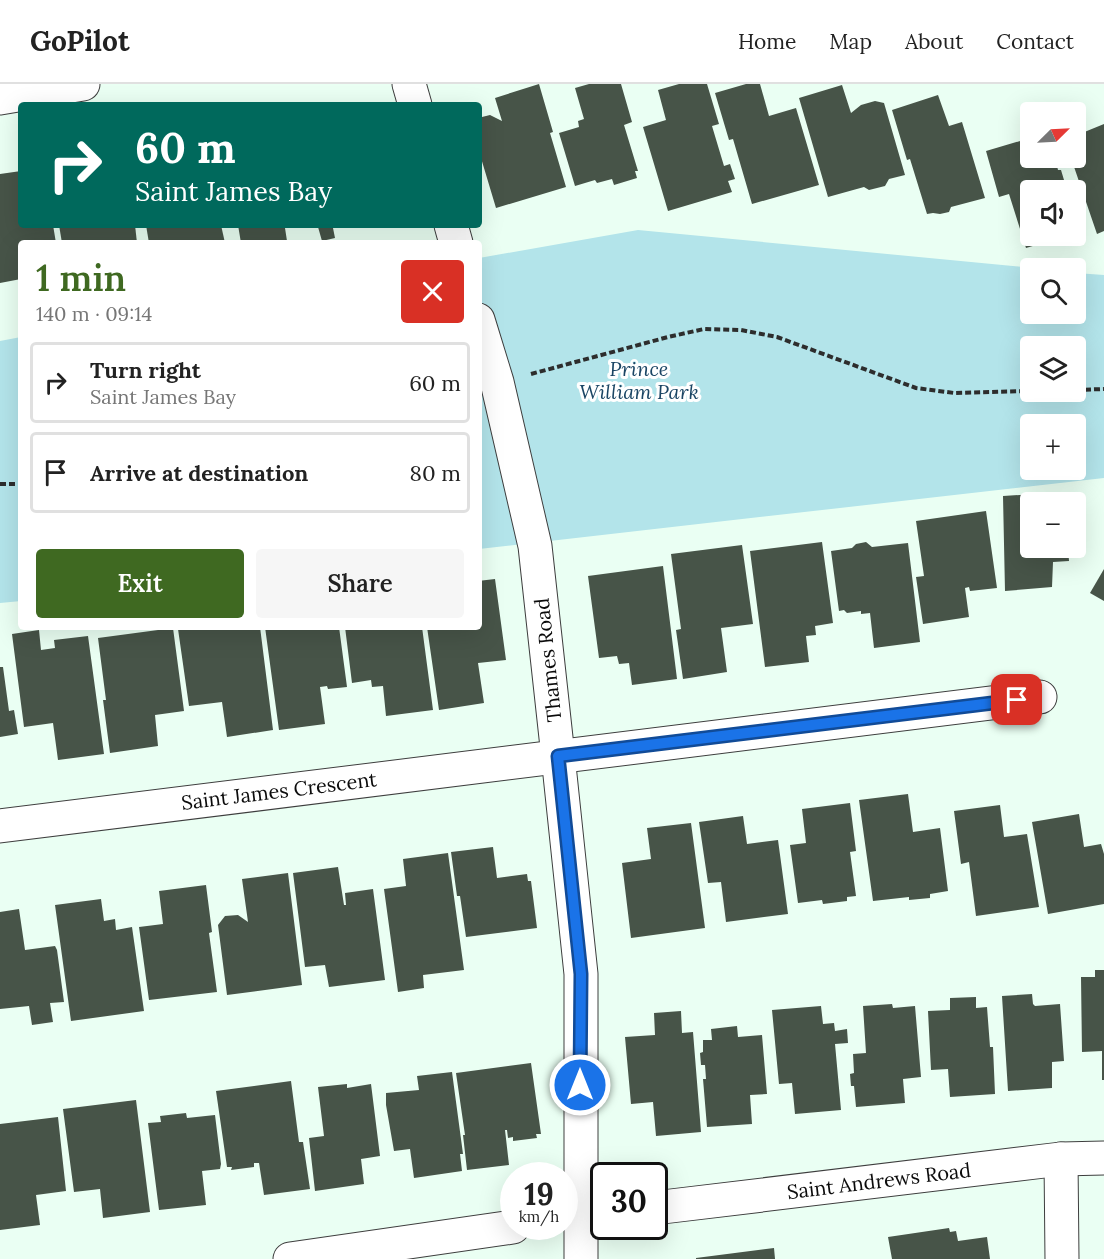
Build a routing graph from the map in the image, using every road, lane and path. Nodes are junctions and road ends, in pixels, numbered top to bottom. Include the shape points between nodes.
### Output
1 (83, 84) edge
2 (409, 84) edge
3 (0, 98) edge
4 (414, 102) edge
5 (482, 333) edge
6 (497, 382) junction
7 (1104, 389) edge
8 (1086, 390) edge
9 (1020, 391) edge
10 (0, 484) edge
11 (18, 484) edge
12 (1040, 697) dead end
13 (558, 756) junction
14 (0, 826) edge
15 (1104, 1158) edge
16 (1061, 1159) junction
17 (668, 1206) edge
18 (582, 1217) edge
19 (500, 1229) edge
20 (290, 1259) edge
21 (580, 1259) edge
22 (1062, 1259) edge

1 - 3 street
2 - 4 street
5 - 6 street, Thames Road
6 - 9 path via 704,329 741,330 777,337 916,388 954,393
6 - 13 street, Thames Road via 535,546
7 - 8 path
10 - 11 path
12 - 13 street, Saint James Crescent
13 - 14 street, Saint James Crescent
13 - 18 street, Thames Road via 581,974
15 - 16 street, Saint Andrews Road
16 - 17 street, Saint Andrews Road
16 - 22 street
18 - 21 street, Thames Road
19 - 20 street

